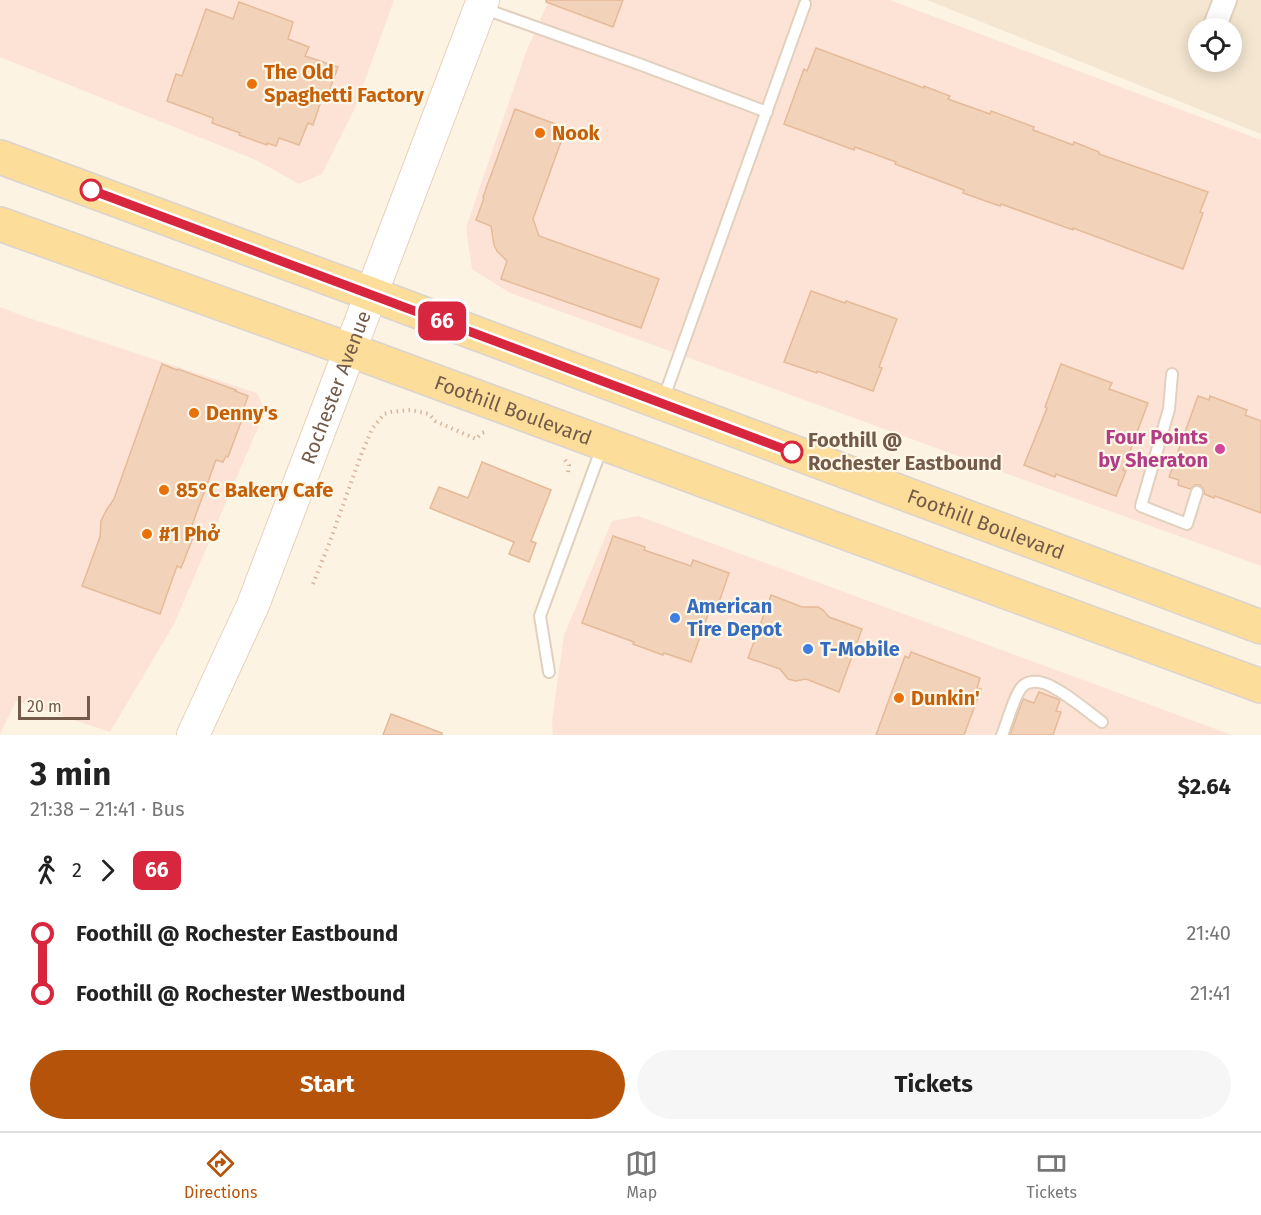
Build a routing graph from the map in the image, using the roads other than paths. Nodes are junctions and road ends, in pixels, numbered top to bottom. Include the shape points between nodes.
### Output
1 (1226, 0) edge
2 (481, 4) edge
3 (805, 4) dead end
4 (1218, 18) edge
5 (767, 112) junction
6 (0, 157) edge
7 (0, 224) edge
8 (371, 294) junction
9 (350, 350) junction
10 (1172, 374) dead end
11 (662, 403) junction
12 (603, 444) junction
13 (1197, 492) dead end
14 (1261, 627) edge
15 (549, 672) dead end
16 (1261, 686) edge
17 (1102, 722) dead end
18 (193, 735) edge
19 (1002, 735) edge

1 - 4 street
2 - 5 lane
2 - 8 main road, Rochester Avenue
3 - 5 lane
5 - 11 lane
6 - 8 main road, Foothill Boulevard
7 - 9 main road, Foothill Boulevard
8 - 9 main road, Rochester Avenue
8 - 11 main road, Foothill Boulevard
9 - 12 main road, Foothill Boulevard
9 - 18 main road, Rochester Avenue via 252,605
10 - 13 lane via 1169,409 1141,507 1187,524
11 - 14 main road, Foothill Boulevard
12 - 15 lane via 540,616
12 - 16 main road, Foothill Boulevard
17 - 19 lane via 1055,689 1034,681 1019,689

